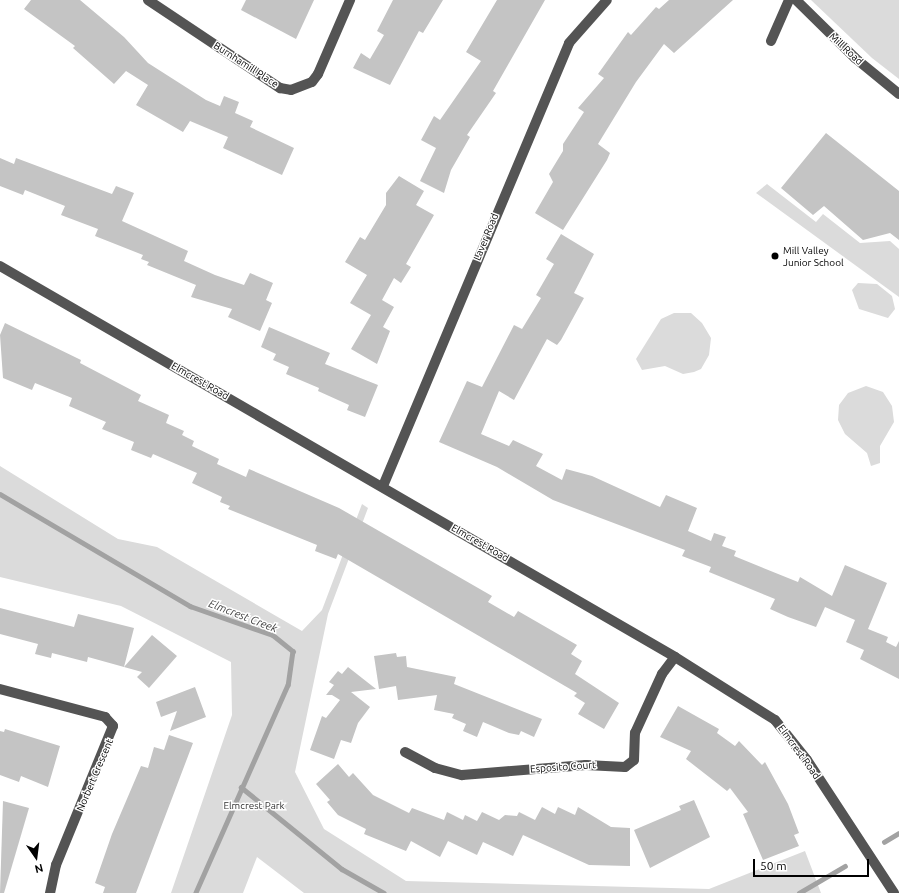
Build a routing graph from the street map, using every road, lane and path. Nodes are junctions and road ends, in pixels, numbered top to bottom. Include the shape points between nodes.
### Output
1 (148, 0) edge
2 (350, 0) edge
3 (606, 0) edge
4 (789, 0) edge
5 (796, 0) edge
6 (771, 40) dead end
7 (899, 94) edge
8 (0, 266) edge
9 (383, 486) junction
10 (675, 657) junction
11 (0, 689) edge
12 (405, 752) dead end
13 (50, 893) edge
14 (894, 893) edge

1 - 2 street, Burnhamill Place via 280,88 291,90 312,82 318,74
3 - 9 street, Laver Road via 566,49
4 - 6 street
5 - 7 street, Mill Road via 858,60
8 - 9 street, Elmcrest Road
9 - 10 street, Elmcrest Road
10 - 12 street, Esposito Court via 662,674 635,733 634,760 625,767 586,765 462,775 435,768
10 - 14 street, Elmcrest Road via 775,720 807,760
11 - 13 street, Norbert Crescent via 105,717 113,726 56,865

